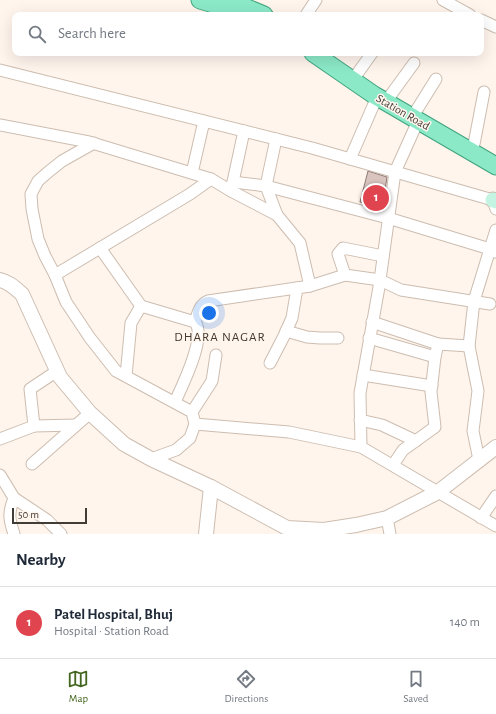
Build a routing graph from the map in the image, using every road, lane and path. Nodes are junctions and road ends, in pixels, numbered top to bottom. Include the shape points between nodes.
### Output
1 (200, 0) edge
2 (227, 0) edge
3 (316, 0) edge
4 (443, 0) edge
5 (237, 12) edge
6 (257, 12) edge
7 (308, 12) edge
8 (465, 12) edge
9 (484, 21) edge
10 (496, 27) edge
11 (319, 56) edge
12 (330, 56) edge
13 (370, 56) edge
14 (414, 63) dead end
15 (0, 70) edge
16 (357, 74) junction
17 (436, 79) dead end
18 (484, 92) dead end
19 (383, 96) junction
20 (417, 116) junction
21 (204, 121) junction
22 (0, 125) edge
23 (244, 131) junction
24 (276, 139) junction
25 (94, 143) junction
26 (474, 144) junction
27 (496, 157) edge
28 (350, 159) junction
29 (496, 166) edge
30 (395, 172) junction
31 (192, 173) junction
32 (211, 179) junction
33 (232, 186) junction
34 (266, 186) junction
35 (495, 203) edge
36 (277, 215) junction
37 (388, 218) junction
38 (496, 230) edge
39 (100, 248) junction
40 (493, 251) edge
41 (383, 256) junction
42 (56, 275) junction
43 (345, 275) junction
44 (0, 280) edge
45 (380, 280) junction
46 (310, 286) junction
47 (297, 288) junction
48 (474, 301) junction
49 (490, 304) dead end
50 (141, 306) junction
51 (195, 322) junction
52 (372, 322) junction
53 (286, 331) junction
54 (338, 338) dead end
55 (369, 338) junction
56 (438, 344) junction
57 (469, 346) junction
58 (216, 355) dead end
59 (435, 357) junction
60 (270, 363) dead end
61 (57, 371) junction
62 (363, 375) junction
63 (126, 376) junction
64 (432, 386) junction
65 (175, 402) junction
66 (192, 412) junction
67 (90, 413) junction
68 (360, 420) junction
69 (196, 424) junction
70 (76, 425) junction
71 (34, 426) junction
72 (0, 439) edge
73 (416, 441) junction
74 (361, 446) junction
75 (496, 447) edge
76 (151, 459) junction
77 (480, 460) junction
78 (32, 464) dead end
79 (393, 465) junction
80 (0, 475) edge
81 (211, 486) junction
82 (438, 492) junction
83 (496, 496) edge
84 (12, 503) junction
85 (0, 517) edge
86 (386, 518) junction
87 (482, 518) junction
88 (496, 526) edge
89 (14, 534) edge
90 (61, 534) edge
91 (206, 534) edge
92 (390, 534) edge

1 - 5 main road
2 - 6 main road
3 - 7 street
4 - 8 street
9 - 10 street
11 - 19 main road, Station Road
12 - 16 main road, Station Road
13 - 16 street
14 - 19 street
15 - 21 street
16 - 19 main road, Station Road via 378,89
17 - 20 street
18 - 26 street
19 - 20 main road, Station Road
19 - 28 street
20 - 26 main road, Station Road
20 - 29 main road, Station Road
20 - 30 street
21 - 23 street
21 - 31 street
22 - 25 street
23 - 24 street
23 - 33 street
24 - 28 street
24 - 34 street
25 - 31 street
25 - 42 street via 46,173 31,194 38,239 44,256
26 - 27 main road, Station Road
28 - 30 street
30 - 35 street
30 - 37 street
31 - 32 street
32 - 33 street
32 - 39 street
33 - 34 street
33 - 36 street
34 - 36 street
34 - 37 street
36 - 46 street via 300,243
37 - 40 street
37 - 41 street
38 - 40 street
39 - 42 street
39 - 50 street
40 - 48 street
41 - 43 street via 343,248 338,254
41 - 45 street
42 - 63 street via 66,302 90,338 116,370
43 - 45 street
43 - 46 street
44 - 61 street via 22,294
45 - 48 street via 402,290
45 - 52 street
46 - 47 street
47 - 51 street via 208,301 199,308
47 - 53 street via 292,318
48 - 49 street
48 - 57 street
50 - 51 street
50 - 63 street via 130,323
51 - 65 street via 198,326 197,342 191,365
52 - 55 street
52 - 56 street
53 - 54 street via 307,337
53 - 60 street
55 - 59 street
55 - 62 street
56 - 57 street
56 - 59 street
57 - 77 street via 478,391 473,431
58 - 66 street via 212,381
59 - 64 street
61 - 67 street
61 - 71 street via 30,389
62 - 64 street
62 - 68 street
63 - 65 street
64 - 73 street via 435,427
65 - 66 street
66 - 69 street
67 - 70 street
67 - 76 street via 124,444
68 - 73 street via 382,425
68 - 74 street
69 - 74 street via 289,432
69 - 76 street via 190,438 176,450
70 - 71 street
70 - 78 street
71 - 72 street
73 - 79 street via 403,450
74 - 79 street
75 - 77 street
76 - 81 street
77 - 82 street
79 - 82 street
80 - 84 street
81 - 86 street via 286,528 324,530
81 - 91 street
82 - 86 street
82 - 87 street
83 - 87 street
84 - 85 street
84 - 89 street via 10,522
84 - 90 street via 46,520
86 - 92 street
87 - 88 street

